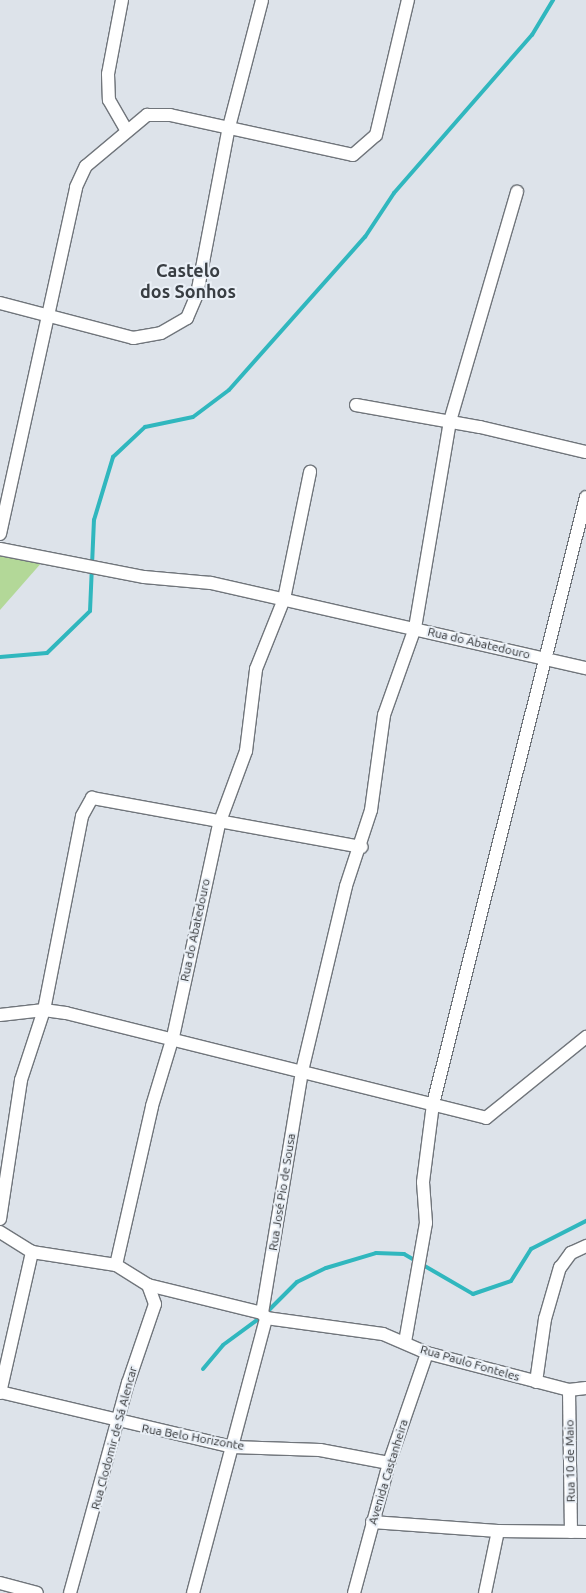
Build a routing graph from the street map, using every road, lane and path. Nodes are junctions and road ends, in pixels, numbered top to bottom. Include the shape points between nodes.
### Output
1 (122, 0) edge
2 (262, 0) edge
3 (408, 0) edge
4 (229, 127) junction
5 (126, 129) junction
6 (517, 192) dead end
7 (0, 303) edge
8 (50, 315) junction
9 (356, 405) dead end
10 (450, 421) junction
11 (586, 452) edge
12 (310, 472) dead end
13 (586, 497) edge
14 (0, 534) edge
15 (0, 549) edge
16 (284, 599) junction
17 (415, 628) junction
18 (544, 658) junction
19 (586, 668) edge
20 (219, 824) junction
21 (362, 847) junction
22 (44, 1010) junction
23 (0, 1015) edge
24 (174, 1037) junction
25 (586, 1037) edge
26 (302, 1071) junction
27 (433, 1104) junction
28 (0, 1219) edge
29 (0, 1232) edge
30 (586, 1246) edge
31 (32, 1252) junction
32 (116, 1266) junction
33 (148, 1285) junction
34 (264, 1316) junction
35 (405, 1342) junction
36 (427, 1353) junction
37 (536, 1382) junction
38 (586, 1388) edge
39 (569, 1390) junction
40 (0, 1393) edge
41 (118, 1423) junction
42 (232, 1447) junction
43 (389, 1463) junction
44 (372, 1522) junction
45 (498, 1531) junction
46 (571, 1532) junction
47 (586, 1532) edge
48 (0, 1583) edge
49 (37, 1593) edge
50 (70, 1593) edge
51 (193, 1593) edge
52 (354, 1593) edge
53 (485, 1593) edge

1 - 5 street via 108,83 109,100
2 - 4 street
3 - 4 street via 376,135 364,148 353,155 338,153
4 - 5 street via 147,115
4 - 8 street via 196,294 187,318 161,333 133,338
5 - 8 street via 86,166 76,187
6 - 10 street, Rua José Pio de Sousa
7 - 8 street
8 - 14 street
9 - 10 street
10 - 11 street
10 - 17 street, Rua José Pio de Sousa
12 - 16 street, Rua do Abatedouro
13 - 18 street
15 - 16 street, Rua do Abatedouro via 144,577 211,583
16 - 17 street, Rua do Abatedouro
16 - 20 street, Rua do Abatedouro via 256,669 246,751
17 - 18 street, Rua do Abatedouro
17 - 21 street, Rua José Pio de Sousa via 384,715
18 - 19 street, Rua do Abatedouro
18 - 27 street
20 - 21 street
20 - 22 street via 100,796 92,798 82,816
20 - 24 street, Rua do Abatedouro
21 - 26 street, Rua José Pio de Sousa via 346,886
22 - 23 street
22 - 24 street
22 - 28 street via 21,1080
24 - 26 street
24 - 32 street, Rua do Abatedouro via 152,1106
25 - 27 street via 486,1118
26 - 27 street
26 - 34 street, Rua José Pio de Sousa
27 - 35 street via 423,1182 426,1223
29 - 31 street
30 - 37 street via 571,1253 560,1267 545,1319
31 - 32 street
31 - 40 street
32 - 33 street
33 - 34 street, Rua Paulo Fonteles
33 - 41 street, Rua Clodomir de Sá Alencar via 155,1304
34 - 35 street, Rua Paulo Fonteles via 384,1334
34 - 42 street, Rua José Pio de Sousa
35 - 36 street, Rua Paulo Fonteles
36 - 37 street, Rua Paulo Fonteles
36 - 43 street, Avenida Castanheira
37 - 39 street, Rua Paulo Fonteles
38 - 39 street, Rua Paulo Fonteles
39 - 46 street, Rua 10 de Maio
40 - 41 street, Rua Belo Horizonte
41 - 42 street, Rua Belo Horizonte
41 - 50 street, Rua Clodomir de Sá Alencar
42 - 43 street, Rua Belo Horizonte via 320,1450
42 - 51 street, Rua José Pio de Sousa
43 - 44 street, Avenida Castanheira
44 - 45 street
44 - 52 street, Avenida Castanheira
45 - 46 street
45 - 53 street
46 - 47 street
48 - 49 street

